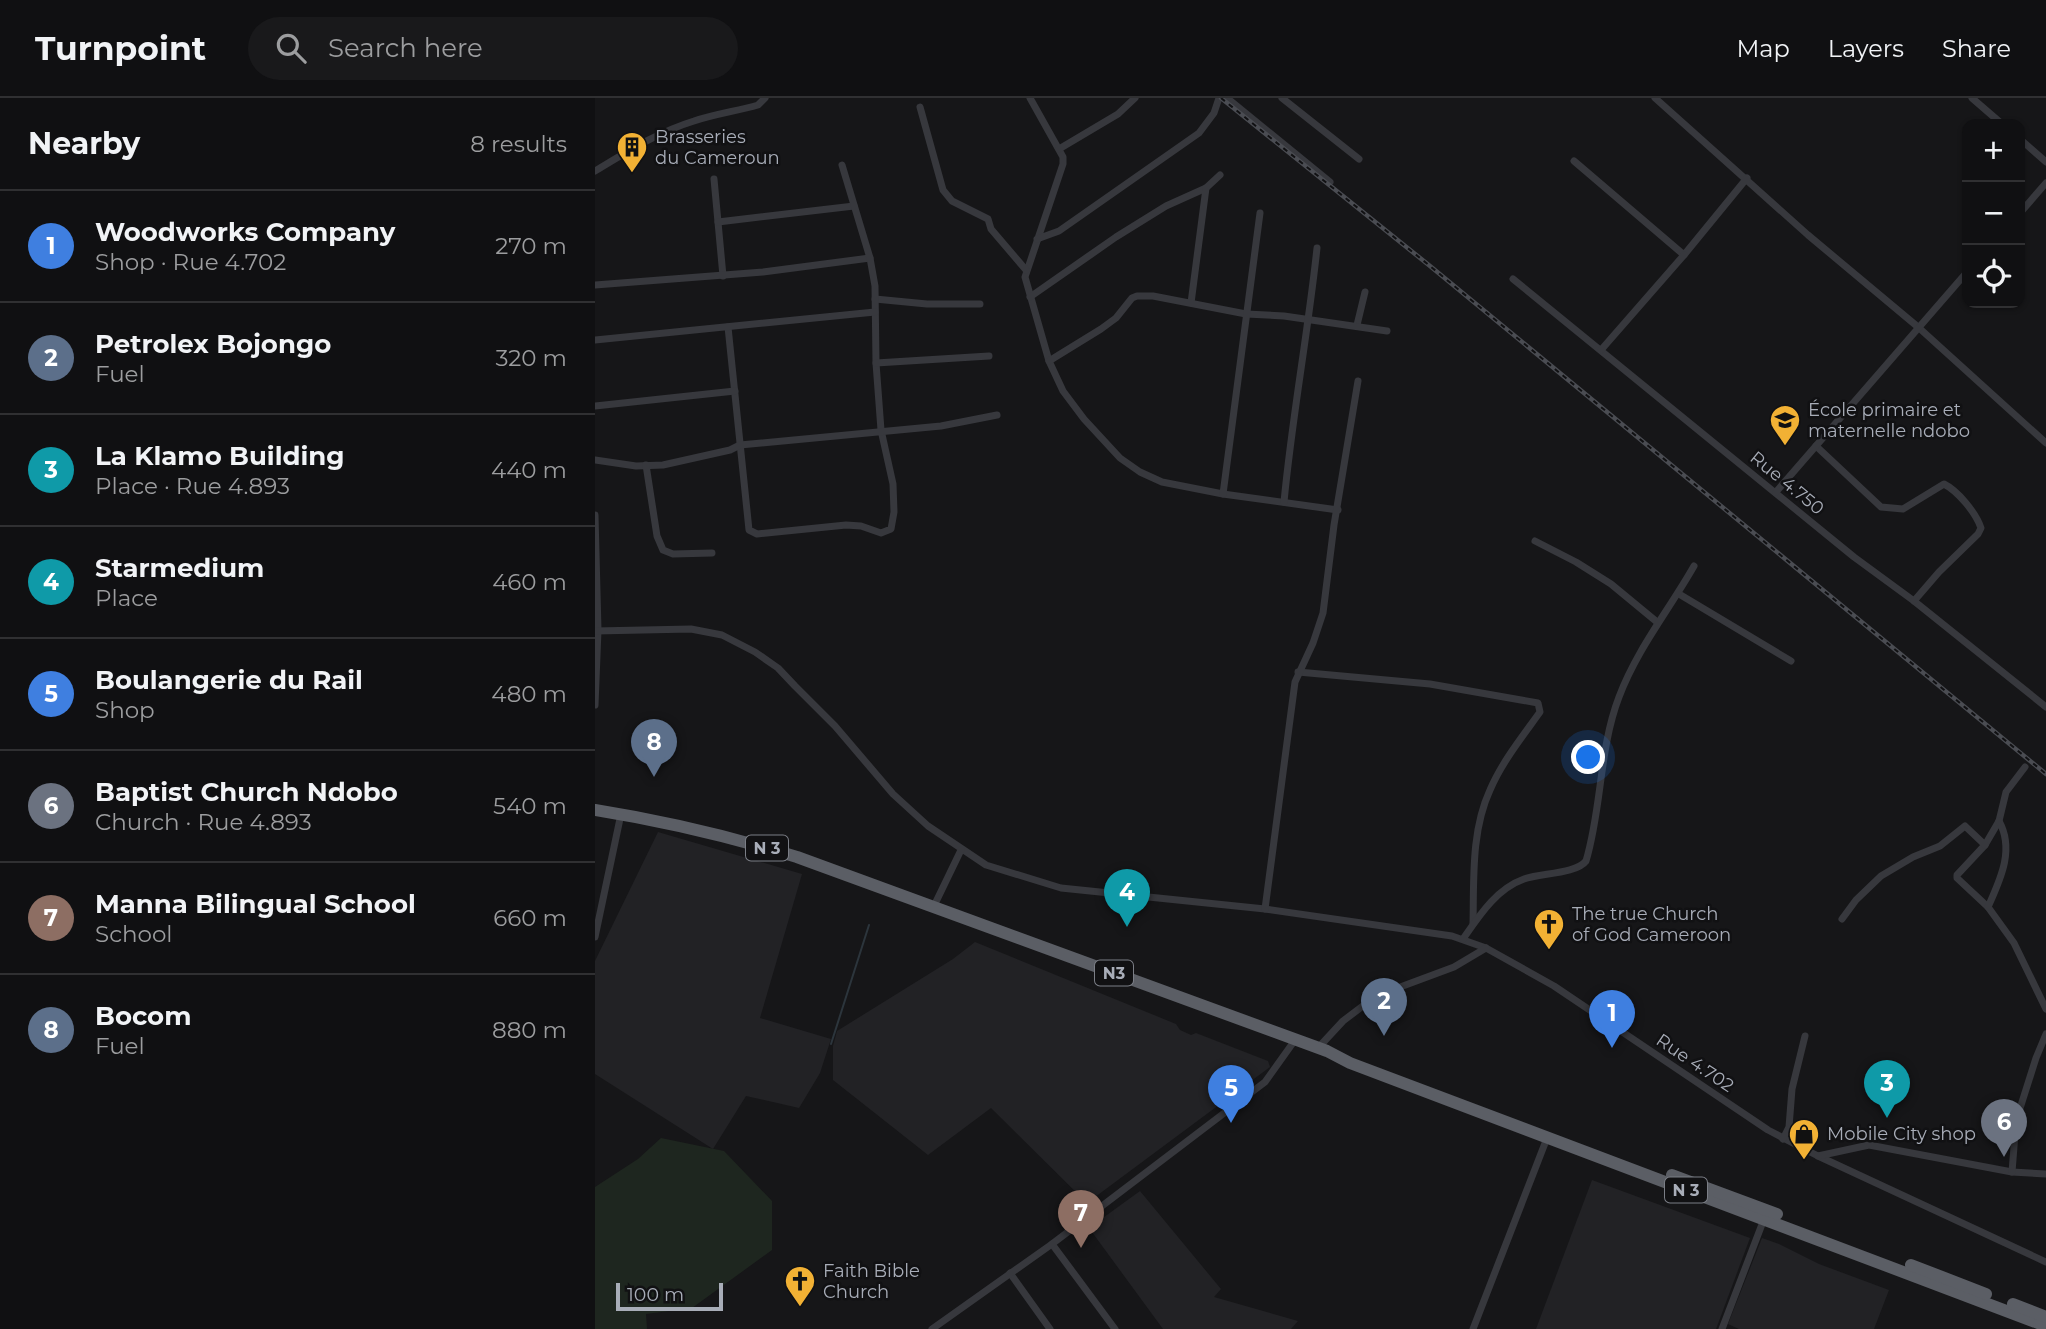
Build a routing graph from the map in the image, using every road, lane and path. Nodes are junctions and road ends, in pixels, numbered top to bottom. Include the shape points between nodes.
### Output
1 (765, 98) edge
2 (1030, 98) edge
3 (1135, 98) edge
4 (1219, 98) edge
5 (1227, 98) edge
6 (1282, 98) edge
7 (1655, 98) edge
8 (1972, 98) edge
9 (920, 107) dead end
10 (1996, 119) edge
11 (2025, 143) edge
12 (1059, 149) junction
13 (1359, 159) dead end
14 (1574, 161) dead end
15 (2046, 162) edge
16 (842, 165) dead end
17 (595, 171) edge
18 (1220, 175) dead end
19 (1747, 178) junction
20 (714, 179) dead end
21 (1330, 182) dead end
22 (2046, 183) edge
23 (1206, 188) junction
24 (854, 206) junction
25 (2025, 207) edge
26 (1260, 213) dead end
27 (718, 222) junction
28 (1037, 239) junction
29 (1317, 248) dead end
30 (1684, 255) junction
31 (870, 258) junction
32 (1026, 270) junction
33 (723, 276) junction
34 (1962, 278) edge
35 (1513, 279) dead end
36 (595, 285) edge
37 (1365, 292) dead end
38 (1030, 297) junction
39 (875, 299) junction
40 (1191, 303) junction
41 (980, 304) dead end
42 (875, 312) junction
43 (1246, 314) junction
44 (1309, 320) junction
45 (1357, 325) junction
46 (728, 327) junction
47 (1918, 327) junction
48 (1387, 331) dead end
49 (595, 340) edge
50 (1601, 350) junction
51 (989, 356) dead end
52 (1049, 361) junction
53 (876, 363) junction
54 (1358, 381) dead end
55 (735, 391) junction
56 (595, 406) edge
57 (997, 415) dead end
58 (881, 430) junction
59 (2046, 443) edge
60 (740, 444) junction
61 (1816, 446) junction
62 (595, 460) edge
63 (646, 466) junction
64 (1776, 492) junction
65 (1223, 494) junction
66 (1284, 502) junction
67 (1338, 510) junction
68 (595, 515) edge
69 (1535, 541) dead end
70 (712, 554) dead end
71 (1694, 566) dead end
72 (1679, 594) junction
73 (1914, 601) junction
74 (1657, 622) junction
75 (597, 631) edge
76 (1791, 662) dead end
77 (1298, 672) junction
78 (595, 705) edge
79 (2046, 707) edge
80 (2025, 767) dead end
81 (595, 810) edge
82 (621, 814) junction
83 (1999, 821) junction
84 (1985, 845) junction
85 (961, 850) junction
86 (933, 908) junction
87 (1988, 908) junction
88 (1265, 909) junction
89 (1842, 919) dead end
90 (1473, 924) junction
91 (595, 937) edge
92 (1464, 939) junction
93 (1486, 948) junction
94 (2046, 1009) edge
95 (2046, 1034) edge
96 (1805, 1036) dead end
97 (1295, 1040) junction
98 (1322, 1049) junction
99 (2043, 1049) edge
100 (1547, 1138) junction
101 (1783, 1139) junction
102 (1818, 1156) junction
103 (1609, 1157) junction
104 (2012, 1172) junction
105 (2046, 1174) edge
106 (1764, 1219) junction
107 (1052, 1244) junction
108 (1885, 1260) junction
109 (2046, 1262) edge
110 (1010, 1273) junction
111 (2046, 1317) edge
112 (2046, 1326) edge
113 (932, 1329) edge
114 (1050, 1329) edge
115 (1115, 1329) edge
116 (1473, 1329) edge
117 (1722, 1329) edge

1 - 17 street via 758,105 673,129
2 - 12 street
3 - 12 street via 1118,114
4 - 28 street via 1199,133 1067,226
5 - 21 street
6 - 13 street
7 - 19 street
8 - 10 street
9 - 32 street via 943,190 952,201 988,219 991,229
11 - 15 street
12 - 28 street via 1063,164
14 - 30 street
16 - 24 street
18 - 23 street
19 - 30 street
19 - 47 street
20 - 27 street
22 - 25 street
23 - 38 street via 1166,206
23 - 40 street
24 - 27 street
24 - 31 street
26 - 43 street
27 - 33 street
28 - 32 street
29 - 44 street
30 - 50 street
31 - 33 street
31 - 39 street
32 - 38 street
33 - 36 street
34 - 47 street
35 - 50 street, Rue 4.750
37 - 45 street
38 - 52 street
39 - 41 street
39 - 42 street
40 - 43 street
40 - 52 street via 1134,297 1101,330
42 - 46 street
42 - 53 street
43 - 44 street
43 - 65 street
44 - 45 street
44 - 66 street
45 - 48 street
46 - 49 street
46 - 55 street
47 - 59 street
47 - 61 street
50 - 64 street, Rue 4.750
51 - 53 street
52 - 65 street via 1063,391 1120,458 1163,482
53 - 58 street
54 - 67 street
55 - 56 street
55 - 60 street
57 - 58 street via 941,426
58 - 60 street
58 - 60 street via 894,512 891,529 881,533 846,525 751,533
60 - 63 street via 730,450
61 - 64 street
61 - 73 street via 1881,507 1903,509 1944,484 1979,522 1978,534
62 - 63 street
63 - 70 street via 663,550
64 - 73 street, Rue 4.750
65 - 66 street
66 - 67 street
67 - 77 street via 1323,614
68 - 75 street
69 - 74 street via 1611,584
71 - 72 street
72 - 74 street
72 - 76 street
73 - 79 street, Rue 4.750
74 - 90 street via 1618,699 1586,861 1576,868 1522,879 1483,910
75 - 78 street
75 - 85 street, Rue 4.702 via 691,629 722,635 755,652 778,668 893,794
77 - 88 street
77 - 90 street via 1430,684 1538,703 1540,712 1510,754 1483,808 1475,859
80 - 83 street via 2006,792
81 - 82 highway, N 3
82 - 86 highway, N 3 via 797,857
82 - 91 street
83 - 84 street
83 - 87 street via 2006,839 2004,868
84 - 87 street via 1957,878
84 - 89 street via 1965,826 1940,846 1881,876
85 - 86 street
85 - 88 street, Rue 4.702 via 986,865 1061,888
86 - 97 highway, N3
87 - 94 street via 2014,943
88 - 92 street, Rue 4.702
90 - 92 street
92 - 93 street, Rue 4.702
93 - 98 street via 1454,967 1376,996 1343,1021
93 - 101 street, Rue 4.702 via 1554,986
95 - 99 street
96 - 101 street
97 - 98 highway, N 3
97 - 107 street via 1265,1082
98 - 100 highway, N 3
98 - 103 highway, N 3 via 1358,1058
99 - 104 street via 2016,1121
100 - 103 highway, N 3
100 - 116 street
101 - 102 street, Rue 4.702
102 - 104 street via 1868,1145
102 - 109 street, Rue 4.702
103 - 106 highway, N 3
103 - 108 highway, N 3
104 - 105 street
106 - 108 highway, N 3
106 - 117 street
107 - 110 street
107 - 115 street
108 - 111 highway, N 3
108 - 112 highway, N 3
110 - 113 street
110 - 114 street

